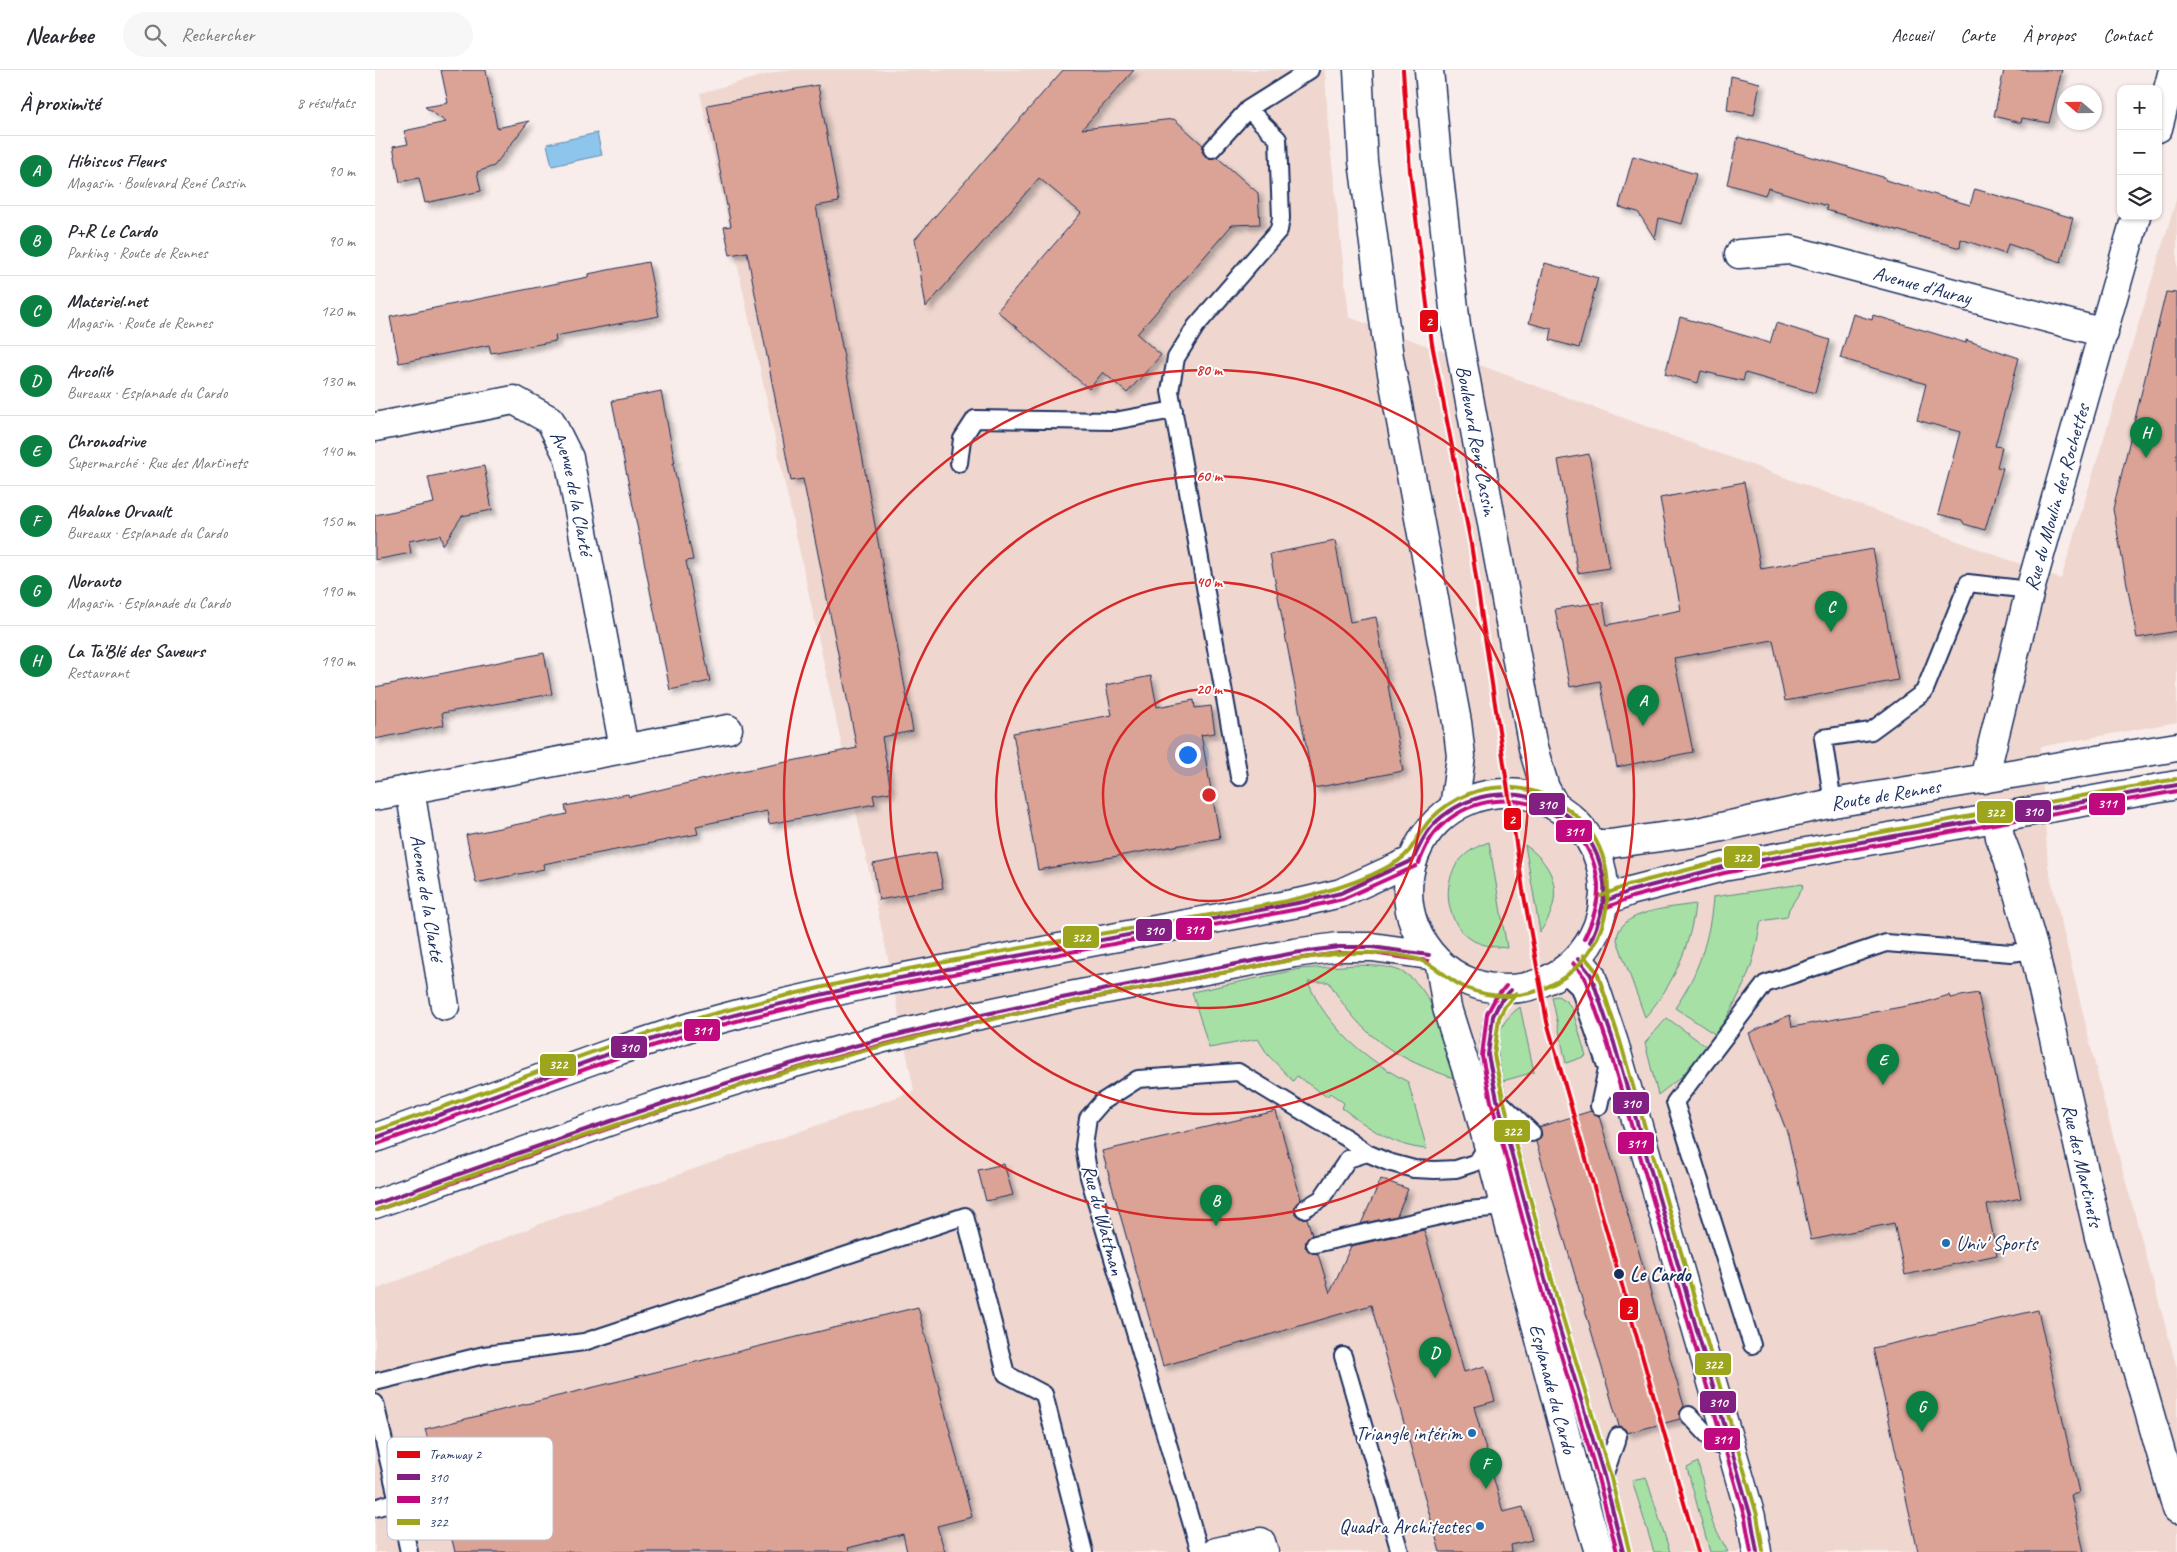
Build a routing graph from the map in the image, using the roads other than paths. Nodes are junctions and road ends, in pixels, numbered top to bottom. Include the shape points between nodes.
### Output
1 (1310, 70) edge
2 (1358, 70) edge
3 (1429, 70) edge
4 (2173, 70) edge
5 (1247, 109) junction
6 (2162, 113) edge
7 (1212, 149) dead end
8 (2135, 220) edge
9 (1739, 254) dead end
10 (2104, 333) junction
11 (1174, 410) junction
12 (375, 427) edge
13 (959, 463) dead end
14 (2030, 590) junction
15 (728, 729) dead end
16 (2177, 747) edge
17 (624, 748) junction
18 (1239, 777) dead end
19 (1984, 778) junction
20 (2177, 785) edge
21 (410, 790) junction
22 (375, 796) edge
23 (1833, 803) junction
24 (1555, 806) junction
25 (1454, 808) junction
26 (1997, 818) junction
27 (1592, 844) junction
28 (1413, 860) junction
29 (1603, 902) junction
30 (2034, 950) junction
31 (1435, 960) junction
32 (1570, 965) junction
33 (1511, 990) junction
34 (445, 1006) dead end
35 (1607, 1069) junction
36 (1497, 1099) junction
37 (1599, 1106) dead end
38 (1532, 1133) dead end
39 (375, 1138) edge
40 (1488, 1144) junction
41 (1367, 1153) junction
42 (375, 1204) edge
43 (1503, 1204) junction
44 (1304, 1209) dead end
45 (1315, 1244) dead end
46 (1752, 1344) dead end
47 (1343, 1356) dead end
48 (375, 1382) edge
49 (375, 1403) edge
50 (1689, 1415) dead end
51 (1618, 1436) dead end
52 (1717, 1445) junction
53 (387, 1452) edge
54 (1604, 1476) junction
55 (2177, 1509) edge
56 (1084, 1552) edge
57 (1200, 1552) edge
58 (1216, 1552) edge
59 (1264, 1552) edge
60 (1400, 1552) edge
61 (1599, 1552) edge
62 (1623, 1552) edge
63 (1746, 1552) edge
64 (1757, 1552) edge

1 - 5 lane
2 - 25 main road via 1363,161 1389,357 1457,722 1461,756
3 - 24 main road, Boulevard René Cassin via 1457,326 1533,748 1545,788
4 - 6 main road
5 - 7 lane
5 - 11 lane via 1278,139 1279,230 1196,326 1176,358 1170,391
8 - 10 main road, Rue du Moulin des Rochettes
9 - 10 main road, Avenue d'Auray via 1791,250
10 - 14 main road, Rue du Moulin des Rochettes
11 - 13 lane via 1114,421 975,420 962,439
11 - 18 lane
12 - 17 main road, Avenue de la Clarté via 514,400 550,420 569,458
14 - 19 main road, Rue du Moulin des Rochettes
14 - 23 lane via 1968,583 1924,692 1871,731 1823,738
15 - 17 main road
16 - 19 main road, Route de Rennes
17 - 21 main road
19 - 23 main road, Route de Rennes
20 - 26 main road, Route de Rennes
21 - 22 main road
21 - 34 main road, Avenue de la Clarté
23 - 27 main road, Route de Rennes via 1698,832
24 - 25 main road via 1525,794 1509,793 1479,796
24 - 27 main road via 1582,829
25 - 28 main road via 1436,822
26 - 29 main road, Route de Rennes via 1723,867 1629,891
26 - 30 main road, Rue des Martinets
27 - 29 main road via 1604,882
28 - 31 main road via 1408,883 1408,907 1415,930
28 - 39 main road via 1365,884 1303,902 868,984 737,1014 620,1050
29 - 32 main road via 1599,923 1590,942
30 - 46 lane via 2011,953 1886,943 1765,984 1675,1102
30 - 55 main road, Rue des Martinets via 2099,1237
31 - 33 main road via 1473,984
31 - 40 main road, Esplanade du Cardo
31 - 42 main road via 1372,947 1339,947 975,1016 776,1068 650,1107
32 - 33 main road via 1541,983
32 - 35 lane
32 - 64 main road via 1591,975 1621,1066 1751,1517
33 - 36 lane, Esplanade du Cardo via 1493,1016 1490,1038 1488,1055
35 - 37 lane
35 - 52 lane via 1627,1126
36 - 38 lane
36 - 54 lane, Esplanade du Cardo via 1550,1297
40 - 41 lane, Rue du Wattman via 1477,1162 1456,1169 1414,1169
40 - 43 main road, Esplanade du Cardo
41 - 44 lane via 1348,1159 1321,1199
41 - 57 lane, Rue du Wattman via 1238,1072 1138,1079 1102,1102 1088,1118 1084,1146 1089,1178
43 - 45 lane
43 - 61 main road, Esplanade du Cardo
47 - 60 lane
48 - 56 lane via 484,1355 584,1342 965,1216 1006,1374 1045,1394
49 - 53 lane
50 - 52 lane
51 - 54 lane
52 - 63 lane via 1733,1493
54 - 62 lane, Esplanade du Cardo
58 - 59 main road via 1261,1542

